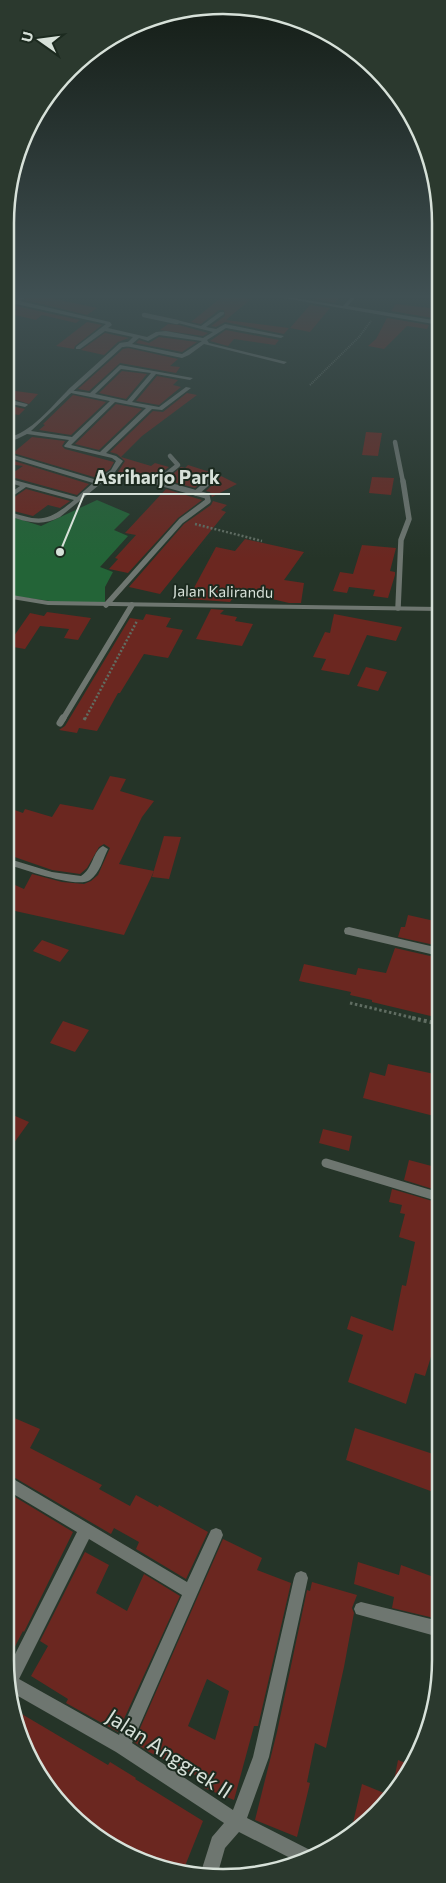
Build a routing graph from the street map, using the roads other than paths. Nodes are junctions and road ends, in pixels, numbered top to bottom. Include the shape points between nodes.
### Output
1 (78, 384) edge
2 (103, 384) edge
3 (145, 384) edge
4 (188, 388) dead end
5 (70, 391) junction
6 (91, 395) junction
7 (114, 400) junction
8 (14, 403) edge
9 (128, 403) junction
10 (25, 405) dead end
11 (151, 407) junction
12 (26, 432) junction
13 (16, 439) edge
14 (72, 439) junction
15 (395, 442) dead end
16 (101, 454) junction
17 (170, 456) dead end
18 (14, 457) edge
19 (217, 475) dead end
20 (14, 482) edge
21 (98, 482) junction
22 (25, 485) junction
23 (14, 493) edge
24 (196, 493) junction
25 (78, 498) junction
26 (14, 515) edge
27 (14, 597) edge
28 (106, 605) junction
29 (132, 605) junction
30 (398, 608) junction
31 (432, 609) edge
32 (60, 723) dead end
33 (103, 849) dead end
34 (14, 864) edge
35 (349, 931) dead end
36 (432, 950) edge
37 (326, 1163) dead end
38 (432, 1195) edge
39 (14, 1486) edge
40 (86, 1530) junction
41 (216, 1535) dead end
42 (302, 1578) dead end
43 (190, 1592) junction
44 (361, 1609) dead end
45 (432, 1627) edge
46 (14, 1672) edge
47 (16, 1686) edge
48 (122, 1746) junction
49 (237, 1822) junction
50 (300, 1854) edge
51 (210, 1869) edge

1 - 5 lane
2 - 6 street
3 - 9 street
4 - 11 street via 163,407
5 - 6 street
5 - 12 street
6 - 7 street
7 - 9 street
7 - 14 street
8 - 10 street
9 - 11 street
11 - 16 street
12 - 13 street
12 - 14 street
14 - 16 street via 67,446
15 - 30 lane via 409,519 401,540
16 - 21 street via 120,461
17 - 24 lane via 178,465 157,482
18 - 21 street
19 - 24 lane
20 - 22 street
21 - 25 street
22 - 23 street
22 - 25 street
24 - 28 lane via 207,496 208,501 181,521
25 - 26 street via 48,521 32,521
27 - 28 street, Jalan Kalirandu via 48,603
28 - 29 street, Jalan Kalirandu
29 - 30 street, Jalan Kalirandu
29 - 32 lane
30 - 31 street, Jalan Kalirandu
33 - 34 street via 96,866 82,880
35 - 36 street
37 - 38 lane
39 - 40 street
40 - 43 street
40 - 46 street
41 - 43 street
42 - 49 street via 261,1757
43 - 48 street
44 - 45 street
47 - 48 street, Jalan Anggrek II
48 - 49 street, Jalan Anggrek II
49 - 50 street, Jalan Anggrek II
49 - 51 street via 218,1843

